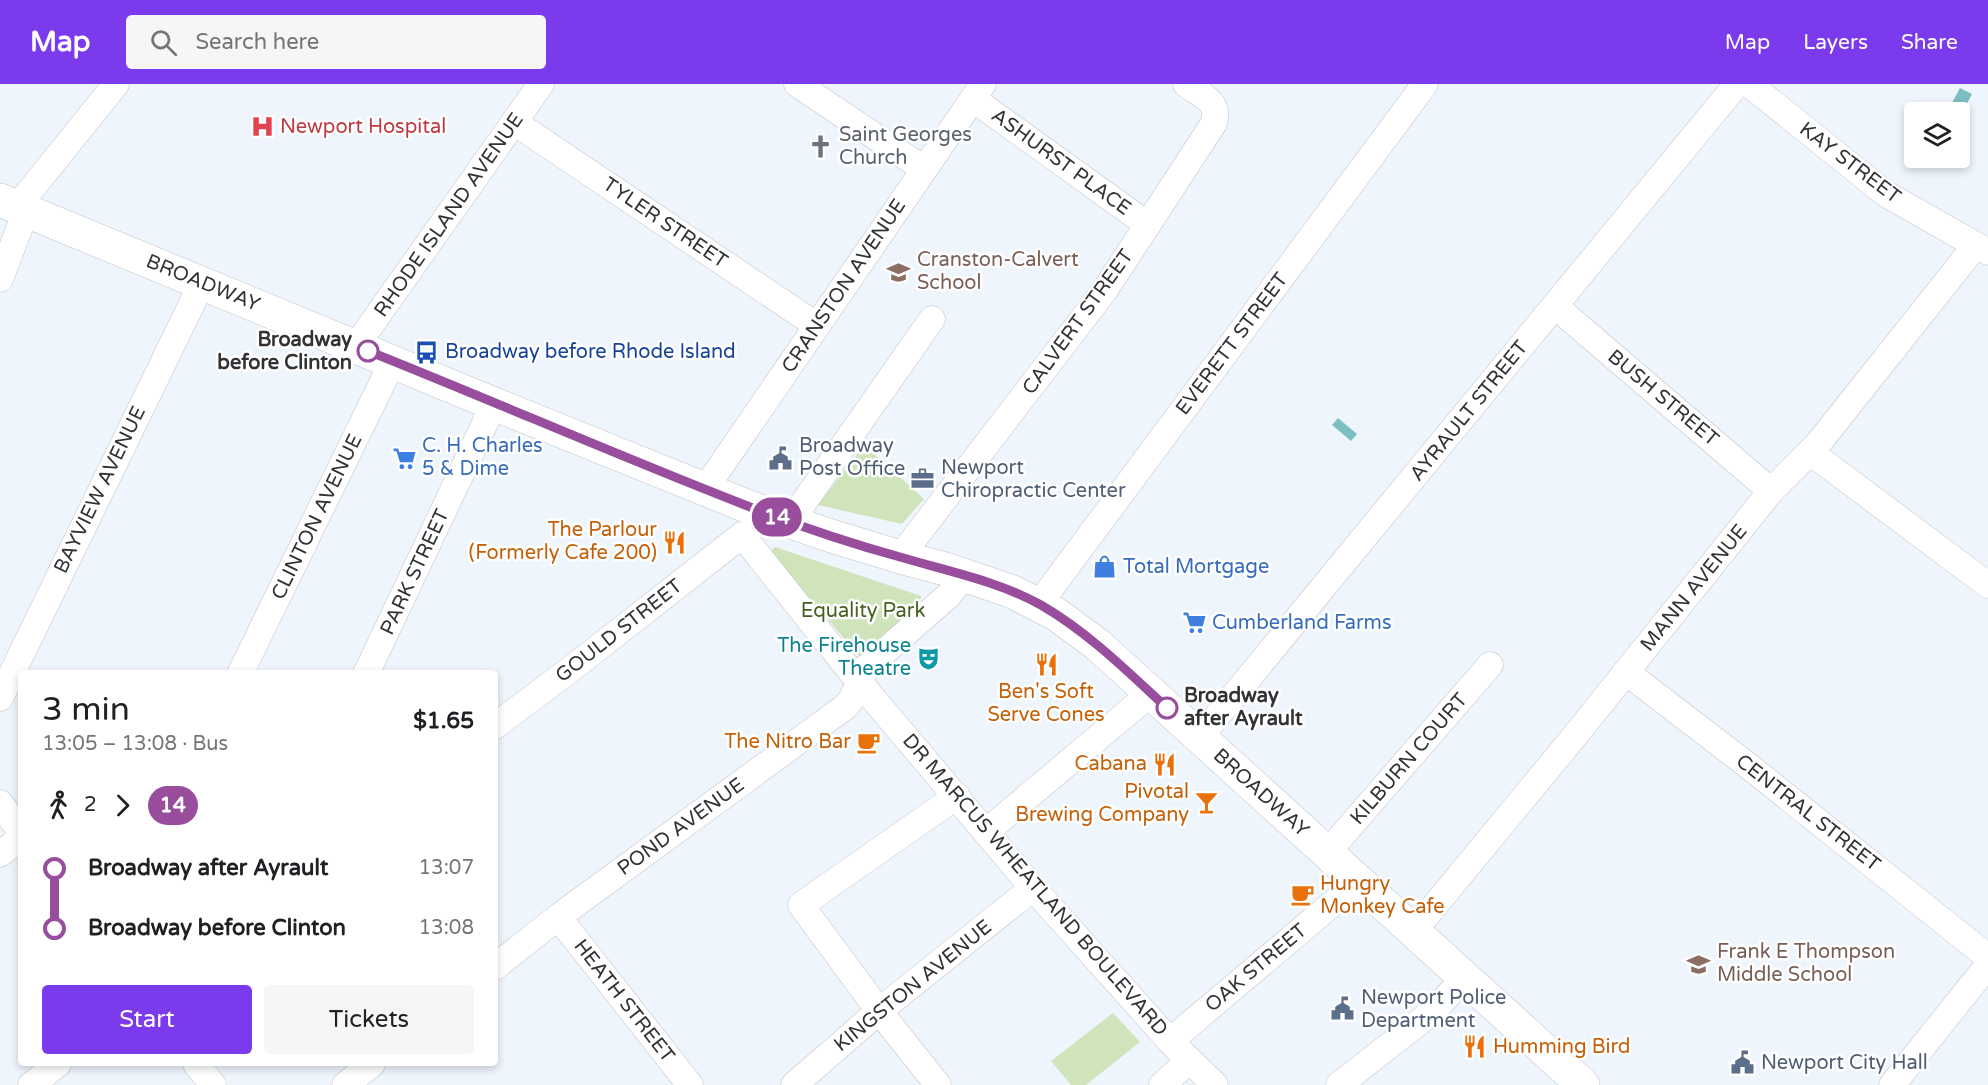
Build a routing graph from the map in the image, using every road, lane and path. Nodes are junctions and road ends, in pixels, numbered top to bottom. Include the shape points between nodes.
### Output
1 (116, 84) edge
2 (541, 84) edge
3 (797, 84) edge
4 (1186, 84) edge
5 (1425, 84) edge
6 (1737, 84) edge
7 (1749, 84) edge
8 (978, 92) edge
9 (514, 122) junction
10 (924, 169) junction
11 (14, 206) edge
12 (1148, 225) junction
13 (1982, 249) edge
14 (0, 279) edge
15 (202, 283) junction
16 (1555, 306) junction
17 (932, 319) dead end
18 (816, 325) junction
19 (356, 346) junction
20 (393, 361) junction
21 (494, 404) junction
22 (1810, 452) junction
23 (705, 489) junction
24 (1771, 491) junction
25 (745, 521) junction
26 (790, 522) junction
27 (900, 558) junction
28 (965, 575) junction
29 (1987, 582) edge
30 (1039, 604) junction
31 (1490, 665) dead end
32 (242, 670) edge
33 (368, 670) edge
34 (1626, 672) junction
35 (860, 683) junction
36 (1151, 693) junction
37 (0, 698) edge
38 (498, 724) edge
39 (1200, 737) junction
40 (957, 796) junction
41 (0, 803) edge
42 (18, 828) edge
43 (987, 831) junction
44 (18, 840) edge
45 (1327, 853) junction
46 (0, 854) edge
47 (1033, 888) junction
48 (1351, 889) junction
49 (558, 917) junction
50 (1413, 932) junction
51 (1988, 957) edge
52 (498, 965) edge
53 (1988, 965) edge
54 (1465, 978) junction
55 (879, 1011) junction
56 (1170, 1041) junction
57 (1189, 1061) junction
58 (56, 1066) edge
59 (198, 1066) edge
60 (369, 1066) edge
61 (937, 1083) edge
62 (32, 1085) edge
63 (213, 1085) edge
64 (345, 1085) edge
65 (690, 1085) edge
66 (794, 1085) edge
67 (1162, 1085) edge
68 (1215, 1085) edge
69 (1339, 1085) edge
70 (1583, 1085) edge
71 (1892, 1085) edge

1 - 11 street
2 - 9 street, RHODE ISLAND AVENUE
3 - 10 street
4 - 12 street, CALVERT STREET via 1212,103 1217,112 1214,123
5 - 30 street, EVERETT STREET
6 - 16 street, AYRAULT STREET
7 - 13 street, KAY STREET via 1886,194
8 - 10 street, CRANSTON AVENUE
8 - 12 street, ASHURST PLACE
9 - 18 street, TYLER STREET
9 - 19 street, RHODE ISLAND AVENUE
10 - 18 street, CRANSTON AVENUE
11 - 14 street
11 - 15 main road, BROADWAY
12 - 27 street, CALVERT STREET via 1105,290
13 - 22 street, MANN AVENUE
15 - 19 main road, BROADWAY
15 - 37 street, BAYVIEW AVENUE
16 - 24 street, BUSH STREET
16 - 39 street, AYRAULT STREET
17 - 26 street
18 - 23 street, CRANSTON AVENUE
19 - 20 main road, BROADWAY
20 - 21 main road, BROADWAY
20 - 32 street, CLINTON AVENUE
21 - 23 main road, BROADWAY
21 - 33 street, PARK STREET
22 - 24 street, MANN AVENUE
22 - 29 street
23 - 25 main road, BROADWAY
24 - 34 street, MANN AVENUE
25 - 26 main road, BROADWAY
25 - 35 street, DR MARCUS WHEATLAND BOULEVARD
25 - 38 street, GOULD STREET via 571,669
26 - 27 main road, BROADWAY
27 - 28 main road, BROADWAY
28 - 30 main road, BROADWAY
28 - 35 street, POND AVENUE via 950,594 866,668
30 - 36 main road, BROADWAY via 1092,639
31 - 45 street, KILBURN COURT
34 - 50 street, MANN AVENUE
34 - 51 street, CENTRAL STREET
35 - 40 street, DR MARCUS WHEATLAND BOULEVARD
35 - 49 street, POND AVENUE via 844,707
36 - 39 main road, BROADWAY
36 - 43 street
39 - 45 main road, BROADWAY
40 - 43 street, DR MARCUS WHEATLAND BOULEVARD
40 - 55 street via 801,906
41 - 42 street
43 - 47 street, DR MARCUS WHEATLAND BOULEVARD
44 - 46 street
45 - 48 main road, BROADWAY
47 - 55 street, KINGSTON AVENUE
47 - 56 street, DR MARCUS WHEATLAND BOULEVARD
48 - 50 main road, BROADWAY
48 - 56 street, OAK STREET
49 - 52 street, POND AVENUE
49 - 65 street, HEATH STREET
50 - 54 main road, BROADWAY
53 - 71 street
54 - 69 street via 1432,1012
54 - 70 main road, BROADWAY
55 - 61 street
55 - 66 street, KINGSTON AVENUE
56 - 57 street, DR MARCUS WHEATLAND BOULEVARD
57 - 67 street
57 - 68 street, DR MARCUS WHEATLAND BOULEVARD
58 - 62 street
59 - 63 street
60 - 64 street

